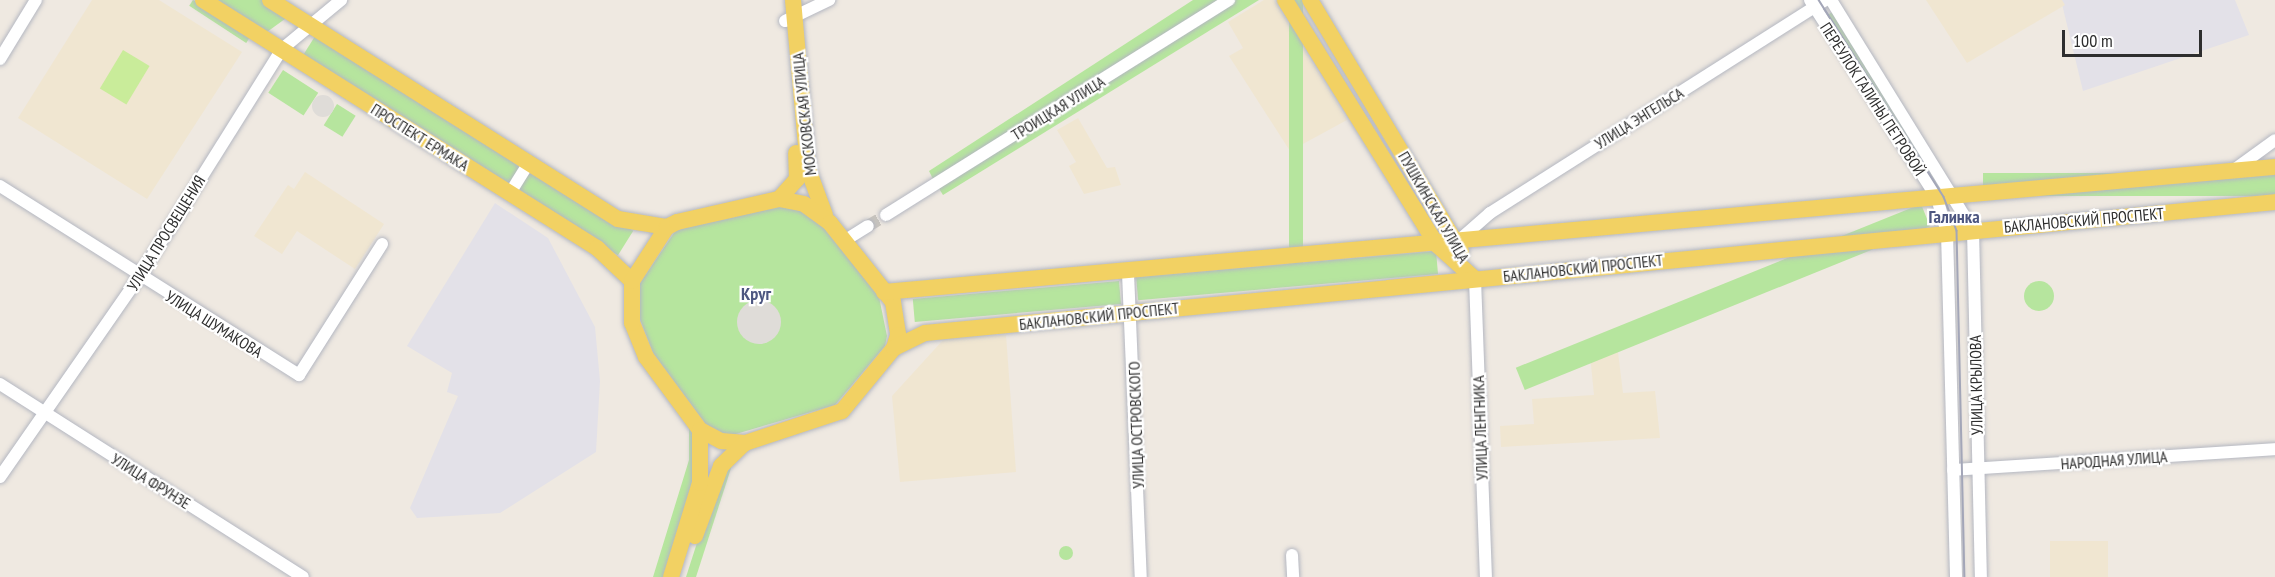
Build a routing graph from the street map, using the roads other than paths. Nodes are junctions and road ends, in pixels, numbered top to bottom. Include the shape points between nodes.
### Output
1 (36, 0) edge
2 (203, 0) edge
3 (270, 0) edge
4 (340, 0) edge
5 (829, 0) edge
6 (1229, 0) edge
7 (1285, 0) edge
8 (1310, 0) edge
9 (1826, 0) edge
10 (1831, 0) edge
11 (789, 1) edge
12 (1812, 3) edge
13 (790, 21) junction
14 (307, 23) junction
15 (282, 49) junction
16 (0, 59) edge
17 (2275, 140) edge
18 (529, 163) junction
19 (2275, 167) edge
20 (2232, 171) junction
21 (0, 186) edge
22 (510, 193) junction
23 (1956, 197) junction
24 (1937, 198) junction
25 (779, 199) junction
26 (2275, 201) edge
27 (886, 215) tunnel mouth
28 (830, 223) junction
29 (868, 226) tunnel mouth
30 (667, 228) junction
31 (1974, 230) junction
32 (1947, 232) junction
33 (844, 241) junction
34 (1456, 243) junction
35 (382, 244) dead end
36 (1436, 244) junction
37 (1128, 273) junction
38 (139, 277) junction
39 (1474, 279) junction
40 (632, 281) junction
41 (884, 292) junction
42 (1132, 313) junction
43 (894, 348) junction
44 (0, 384) edge
45 (46, 413) junction
46 (700, 430) junction
47 (746, 443) junction
48 (2275, 449) edge
49 (1953, 470) junction
50 (1977, 470) junction
51 (0, 477) edge
52 (1292, 555) dead end
53 (303, 577) edge
54 (671, 577) edge
55 (682, 577) edge
56 (1141, 577) edge
57 (1293, 577) edge
58 (1486, 577) edge
59 (1956, 577) edge
60 (1981, 577) edge

1 - 16 street
2 - 15 main road, ПРОСПЕКТ ЕРМАКА
3 - 14 main road
4 - 14 street, УЛИЦА ПРОСВЕЩЕНИЯ
5 - 13 street
6 - 27 street, ТРОИЦКАЯ УЛИЦА
7 - 36 main road, ПУШКИНСКАЯ УЛИЦА
8 - 34 main road, ПУШКИНСКАЯ УЛИЦА
9 - 12 street, УЛИЦА ЭНГЕЛЬСА
10 - 23 street, ПЕРЕУЛОК ГАЛИНЫ ПЕТРОВОЙ
11 - 13 main road, МОСКОВСКАЯ УЛИЦА
12 - 24 street, ПЕРЕУЛОК ГАЛИНЫ ПЕТРОВОЙ
12 - 34 street, УЛИЦА ЭНГЕЛЬСА via 1490,213
13 - 25 main road, МОСКОВСКАЯ УЛИЦА via 798,170 793,187
13 - 28 main road, МОСКОВСКАЯ УЛИЦА via 810,180
14 - 15 street, УЛИЦА ПРОСВЕЩЕНИЯ
14 - 18 main road
15 - 22 main road, ПРОСПЕКТ ЕРМАКА
15 - 38 street, УЛИЦА ПРОСВЕЩЕНИЯ
17 - 20 street
18 - 22 street
18 - 30 main road via 618,219
19 - 20 main road
20 - 23 main road
21 - 38 street, УЛИЦА ШУМАКОВА
22 - 40 main road, ПРОСПЕКТ ЕРМАКА via 597,249
23 - 24 main road
23 - 31 street, УЛИЦА КРЫЛОВА
24 - 32 street, УЛИЦА КРЫЛОВА
24 - 34 main road
25 - 28 main road via 804,204
25 - 30 main road via 698,214
26 - 31 main road, БАКЛАНОВСКИЙ ПРОСПЕКТ
28 - 33 main road
29 - 33 street
30 - 40 main road
31 - 32 main road, БАКЛАНОВСКИЙ ПРОСПЕКТ
31 - 50 street, УЛИЦА КРЫЛОВА
32 - 39 main road, БАКЛАНОВСКИЙ ПРОСПЕКТ
32 - 49 street, УЛИЦА КРЫЛОВА
33 - 41 main road
34 - 36 main road
34 - 39 main road, ПУШКИНСКАЯ УЛИЦА
35 - 38 street, УЛИЦА ШУМАКОВА via 299,375
36 - 37 main road
36 - 39 main road, ПУШКИНСКАЯ УЛИЦА
37 - 41 main road
37 - 42 street, УЛИЦА ОСТРОВСКОГО
38 - 45 street, УЛИЦА ПРОСВЕЩЕНИЯ
39 - 42 main road, БАКЛАНОВСКИЙ ПРОСПЕКТ
39 - 58 street, УЛИЦА ЛЕНГНИКА
40 - 46 main road via 637,340
41 - 43 main road via 896,313
42 - 43 main road, БАКЛАНОВСКИЙ ПРОСПЕКТ via 925,333
42 - 56 street, УЛИЦА ОСТРОВСКОГО
43 - 47 main road via 842,411
44 - 45 street, УЛИЦА ФРУНЗЕ
45 - 51 street, УЛИЦА ПРОСВЕЩЕНИЯ
45 - 53 street, УЛИЦА ФРУНЗЕ
46 - 47 main road via 721,441
46 - 54 main road via 700,483
47 - 55 main road via 729,455 712,485
48 - 50 street, НАРОДНАЯ УЛИЦА
49 - 50 street, НАРОДНАЯ УЛИЦА
49 - 59 street, УЛИЦА КРЫЛОВА
50 - 60 street, УЛИЦА КРЫЛОВА
52 - 57 street

